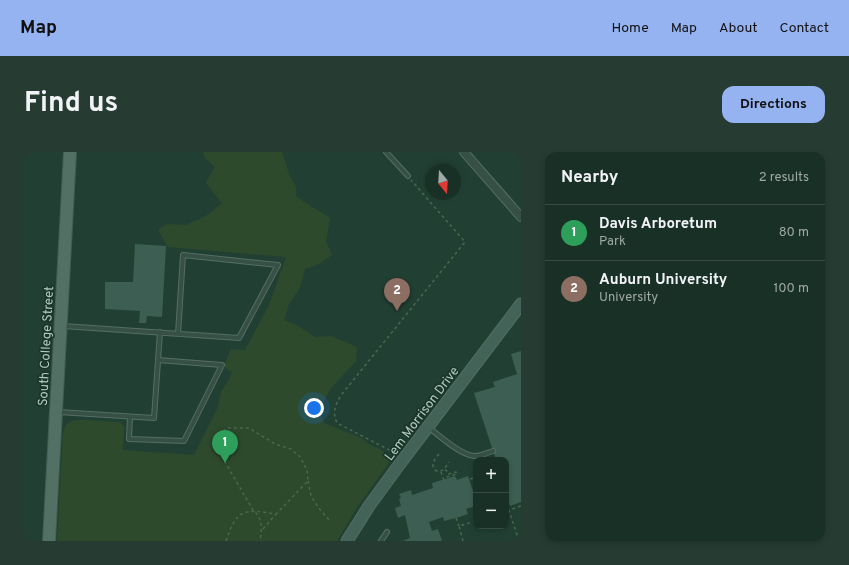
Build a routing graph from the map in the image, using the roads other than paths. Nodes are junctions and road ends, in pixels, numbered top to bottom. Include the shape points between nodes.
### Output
1 (70, 152) edge
2 (386, 152) edge
3 (464, 152) edge
4 (408, 176) road end
5 (521, 217) edge
6 (521, 304) edge
7 (60, 326) junction
8 (160, 332) junction
9 (178, 334) junction
10 (158, 360) junction
11 (56, 412) junction
12 (130, 417) junction
13 (428, 427) junction
14 (493, 451) dead end
15 (387, 532) dead end
16 (49, 541) edge
17 (347, 541) edge
18 (381, 541) edge

1 - 7 main road, South College Street
2 - 4 lane
3 - 5 street
6 - 13 street, Lem Morrison Drive
7 - 8 lane
7 - 11 main road, South College Street
8 - 9 lane
8 - 10 lane
9 - 9 lane via 239,338 278,265 183,255
10 - 12 lane via 154,418
10 - 12 lane via 222,365 184,441 129,439
11 - 12 lane
11 - 16 main road, South College Street
13 - 14 lane via 465,453 474,456
13 - 17 street, Lem Morrison Drive via 369,506
15 - 18 lane

